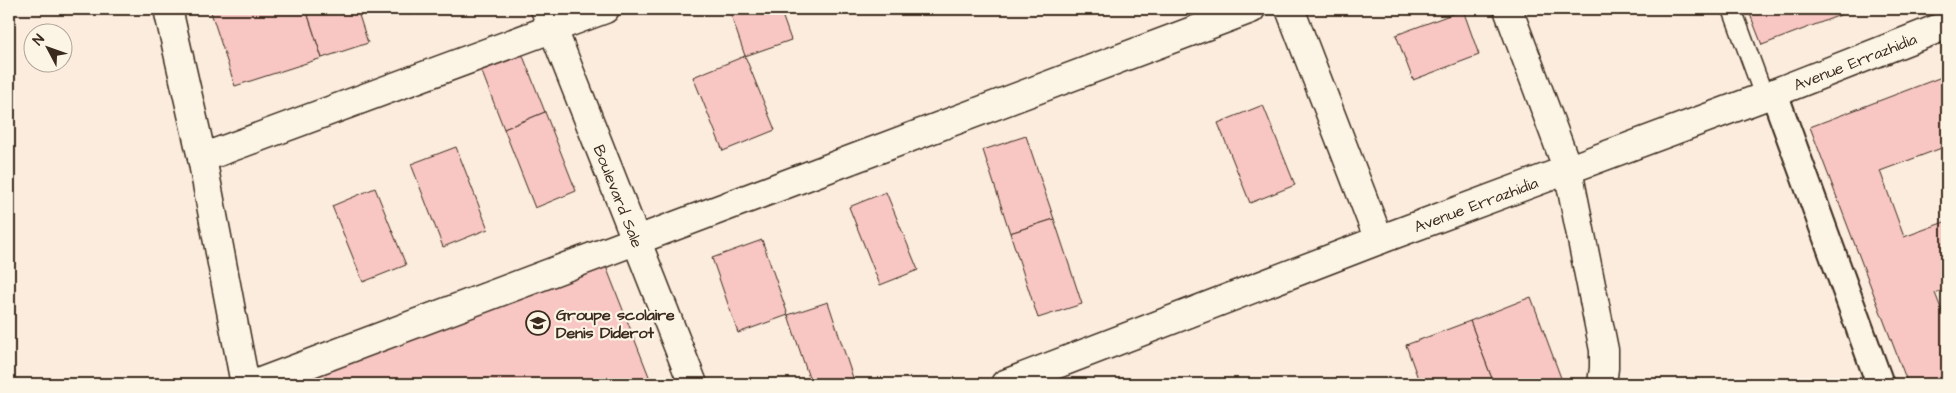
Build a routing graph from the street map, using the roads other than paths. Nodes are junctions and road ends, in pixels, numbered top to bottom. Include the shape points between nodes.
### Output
1 (168, 9) edge
2 (604, 9) edge
3 (1251, 9) edge
4 (1290, 9) edge
5 (1508, 9) edge
6 (1732, 9) edge
7 (549, 18) edge
8 (1947, 25) edge
9 (1769, 94) junction
10 (202, 158) junction
11 (1568, 170) junction
12 (638, 240) junction
13 (1379, 240) junction
14 (1041, 378) edge
15 (245, 384) edge
16 (255, 384) edge
17 (693, 384) edge
18 (1005, 384) edge
19 (1602, 384) edge
20 (1880, 384) edge

1 - 10 street
2 - 7 street
3 - 12 street
4 - 13 street
5 - 11 street
6 - 9 lane
7 - 10 street
7 - 12 street, Boulevard Sale
8 - 9 street, Avenue Errazhidia
9 - 11 street, Avenue Errazhidia
9 - 20 street
10 - 15 street
11 - 13 street, Avenue Errazhidia
11 - 19 street via 1604,350
12 - 16 street
12 - 17 street, Boulevard Sale
13 - 14 street, Avenue Errazhidia
14 - 18 street, Avenue Errazhidia

